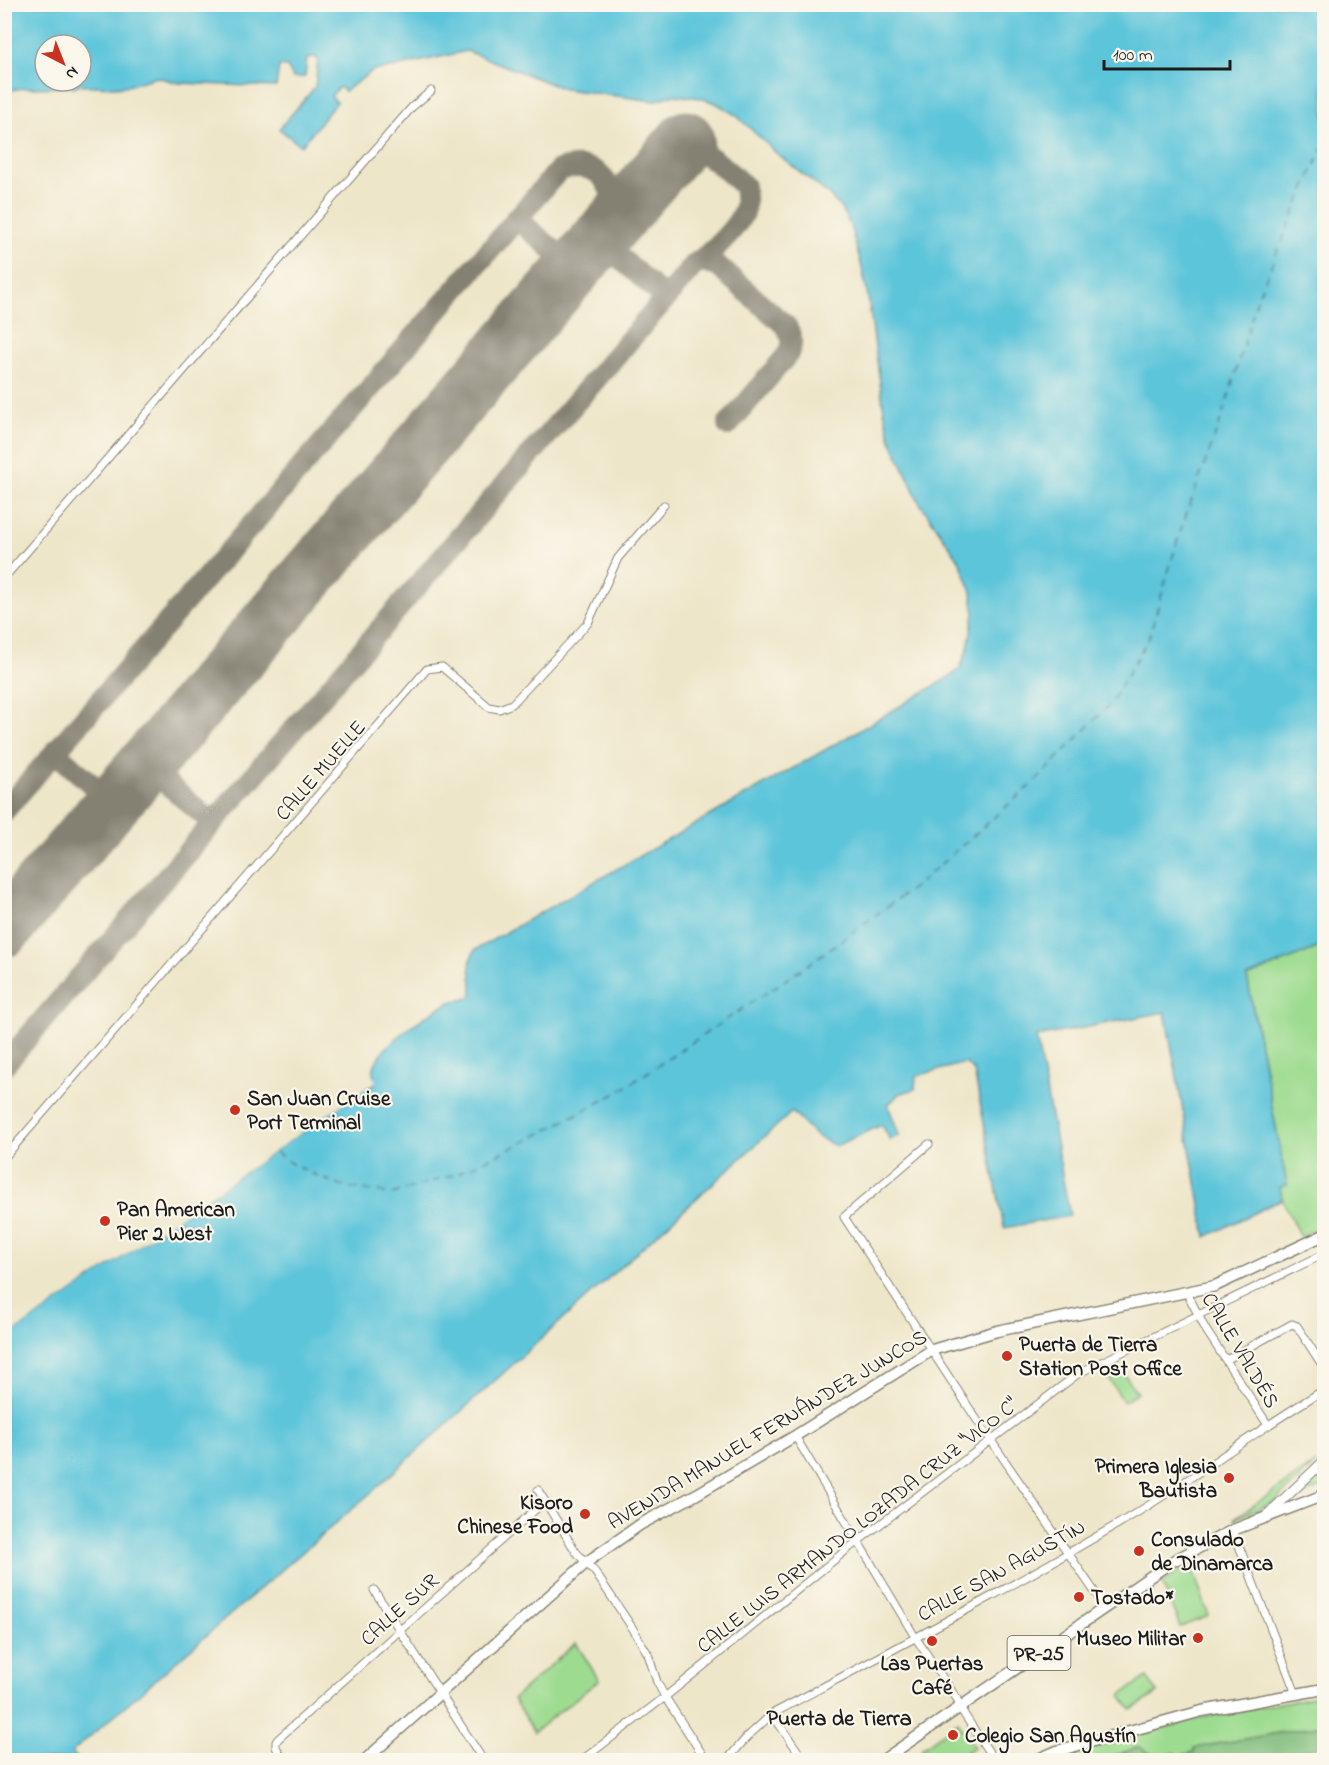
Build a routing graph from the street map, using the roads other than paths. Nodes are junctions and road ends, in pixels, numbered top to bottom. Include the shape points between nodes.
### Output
1 (431, 91) dead end
2 (664, 505) dead end
3 (4, 578) edge
4 (929, 1144) dead end
5 (4, 1158) edge
6 (1324, 1235) edge
7 (1324, 1254) edge
8 (1187, 1293) junction
9 (1198, 1316) junction
10 (932, 1350) junction
11 (1226, 1360) junction
12 (1324, 1368) edge
13 (1324, 1390) edge
14 (1268, 1425) junction
15 (795, 1436) junction
16 (991, 1439) junction
17 (1324, 1461) edge
18 (538, 1491) dead end
19 (1324, 1495) edge
20 (545, 1501) junction
21 (1265, 1517) junction
22 (1233, 1530) junction
23 (858, 1542) junction
24 (1069, 1552) junction
25 (587, 1562) junction
26 (374, 1590) dead end
27 (1105, 1607) junction
28 (400, 1630) junction
29 (915, 1637) junction
30 (1324, 1689) edge
31 (440, 1694) junction
32 (1296, 1694) junction
33 (665, 1697) junction
34 (960, 1708) junction
35 (772, 1714) junction
36 (283, 1761) edge
37 (365, 1761) edge
38 (483, 1761) edge
39 (582, 1761) edge
40 (706, 1761) edge
41 (727, 1761) edge
42 (804, 1761) edge
43 (884, 1761) edge
44 (994, 1761) edge
45 (1036, 1761) edge

1 - 3 street via 411,107
2 - 5 street, CALLE MUELLE via 618,558 588,623 512,704 499,709 489,707 442,667 427,669
4 - 10 street via 844,1217
6 - 8 main road, AVENIDA MANUEL FERNÁNDEZ JUNCOS via 1215,1286
7 - 9 street, CALLE LUIS ARMANDO LOZADA CRUZ "VICO C"
8 - 9 street, CALLE VALDÉS
8 - 10 main road, AVENIDA MANUEL FERNÁNDEZ JUNCOS via 997,1331
9 - 11 street, CALLE VALDÉS
9 - 16 street, CALLE LUIS ARMANDO LOZADA CRUZ "VICO C" via 1079,1373
10 - 15 main road, AVENIDA MANUEL FERNÁNDEZ JUNCOS
10 - 16 street
11 - 12 street via 1293,1324
11 - 14 street, CALLE VALDÉS
13 - 14 street, CALLE SAN AGUSTÍN
14 - 24 street, CALLE SAN AGUSTÍN
15 - 23 street
15 - 25 main road, AVENIDA MANUEL FERNÁNDEZ JUNCOS via 641,1524
16 - 23 street, CALLE LUIS ARMANDO LOZADA CRUZ "VICO C"
16 - 24 street
17 - 21 street
18 - 20 street
19 - 21 main road, PR-25
20 - 25 street via 576,1552
20 - 28 street, CALLE SUR
21 - 22 main road, PR-25
22 - 27 main road, PR-25 via 1173,1561
22 - 32 street
23 - 29 street
23 - 33 street, CALLE LUIS ARMANDO LOZADA CRUZ "VICO C"
24 - 27 street
24 - 29 street, CALLE SAN AGUSTÍN
25 - 31 main road, AVENIDA MANUEL FERNÁNDEZ JUNCOS
25 - 33 street via 648,1654
26 - 28 street
27 - 34 main road, PR-25
28 - 31 street
28 - 36 street, CALLE SUR via 276,1742
29 - 34 street
29 - 35 street, CALLE SAN AGUSTÍN
30 - 32 main road
31 - 37 main road, AVENIDA MANUEL FERNÁNDEZ JUNCOS
31 - 38 street
32 - 45 main road via 1202,1711 1057,1751
33 - 39 street, CALLE LUIS ARMANDO LOZADA CRUZ "VICO C"
33 - 40 street
34 - 43 main road, PR-25
34 - 44 street
35 - 41 street, CALLE SAN AGUSTÍN
35 - 42 street

